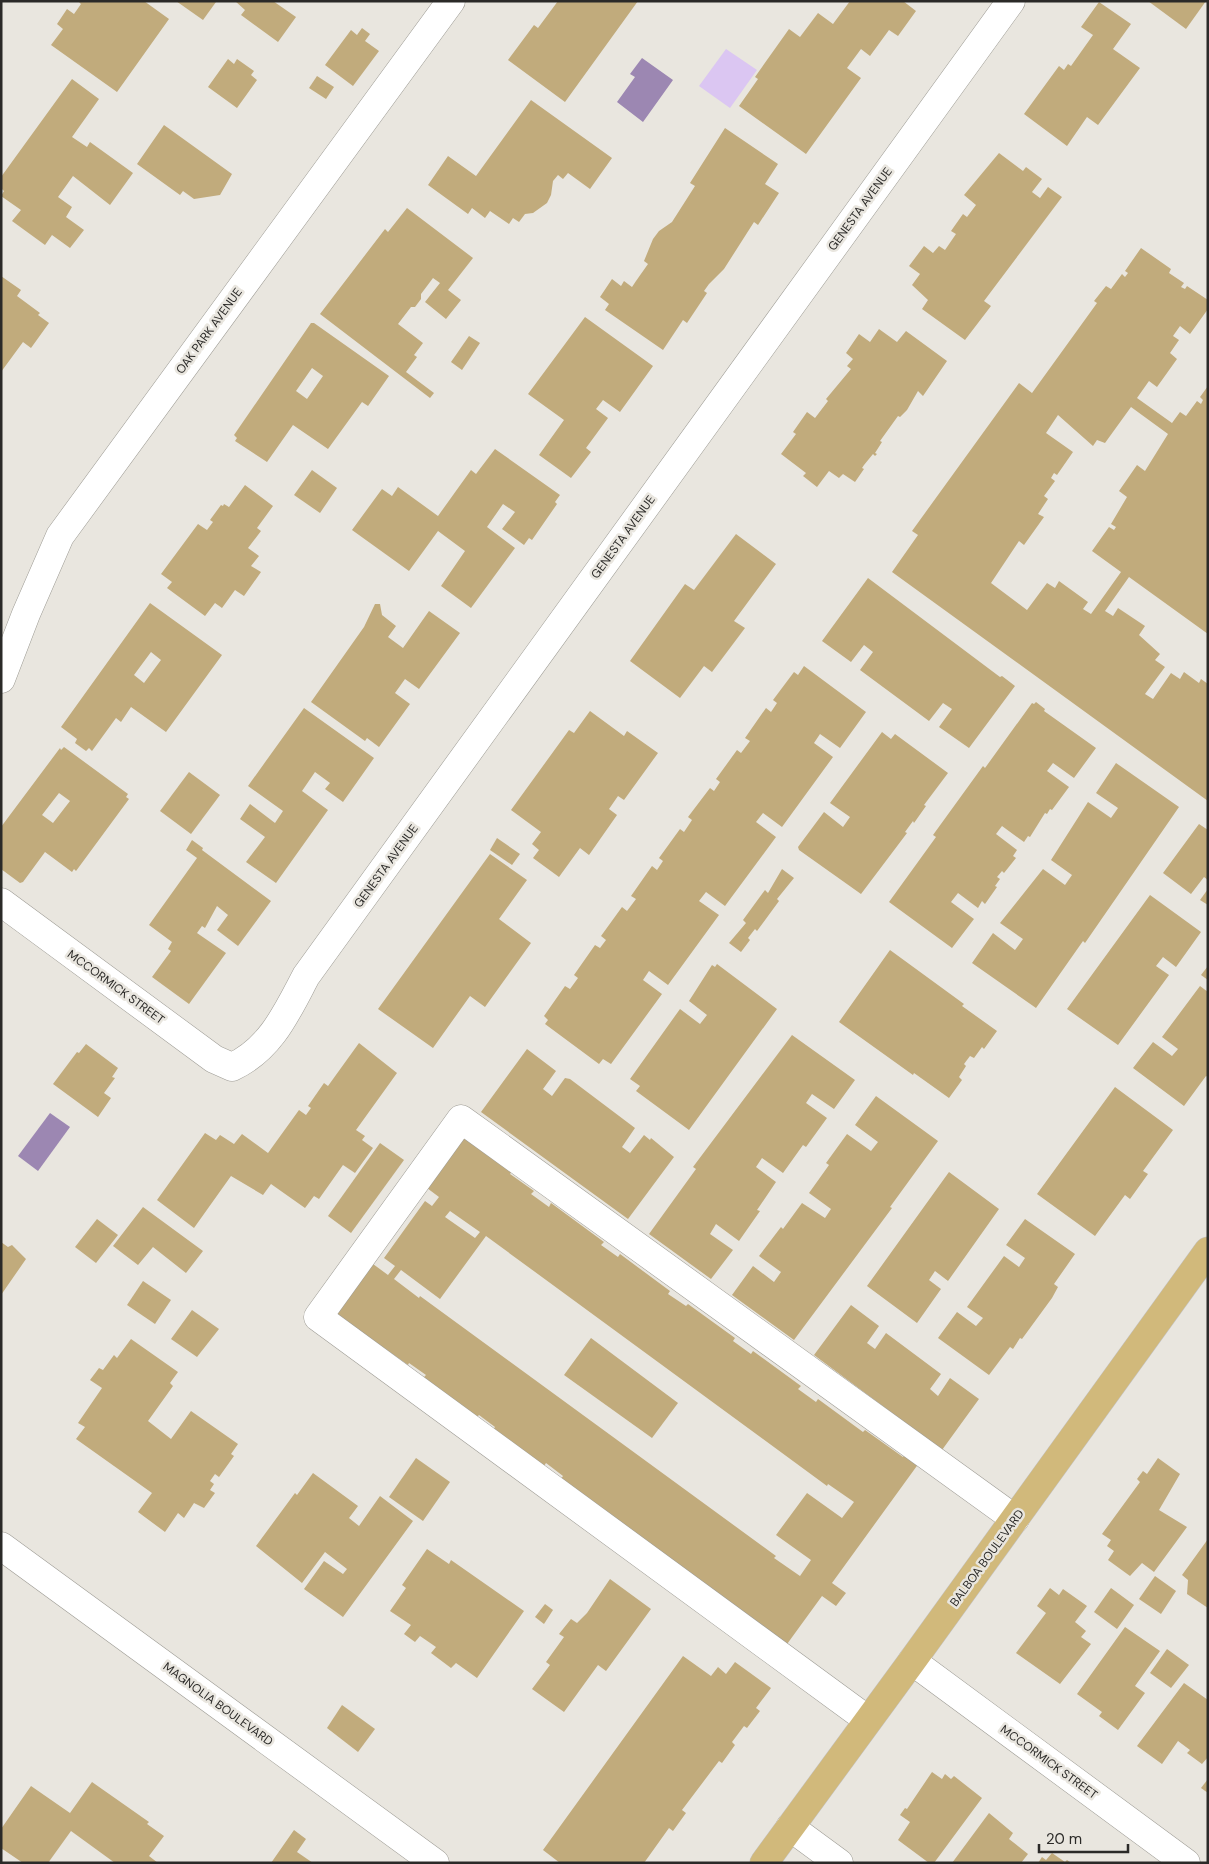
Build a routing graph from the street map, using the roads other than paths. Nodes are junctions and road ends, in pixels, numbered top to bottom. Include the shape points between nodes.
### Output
1 (451, 1) edge
2 (1010, 1) edge
3 (1, 679) edge
4 (1, 902) edge
5 (232, 1068) joint
6 (1208, 1251) edge
7 (1015, 1519) junction
8 (1, 1546) edge
9 (912, 1661) junction
10 (868, 1720) junction
11 (790, 1827) junction
12 (435, 1863) edge
13 (764, 1863) edge
14 (839, 1863) edge
15 (1186, 1863) edge

1 - 3 street, OAK PARK AVENUE via 60,536
2 - 5 street, GENESTA AVENUE via 306,976 270,1039
4 - 5 street, MCCORMICK STREET via 214,1059
6 - 7 main road, BALBOA BOULEVARD
7 - 9 main road, BALBOA BOULEVARD
7 - 10 street via 461,1119 455,1127 318,1317
8 - 12 street, MAGNOLIA BOULEVARD
9 - 10 main road, BALBOA BOULEVARD
9 - 15 street, MCCORMICK STREET
10 - 11 main road, BALBOA BOULEVARD
11 - 13 main road, BALBOA BOULEVARD
11 - 14 street

